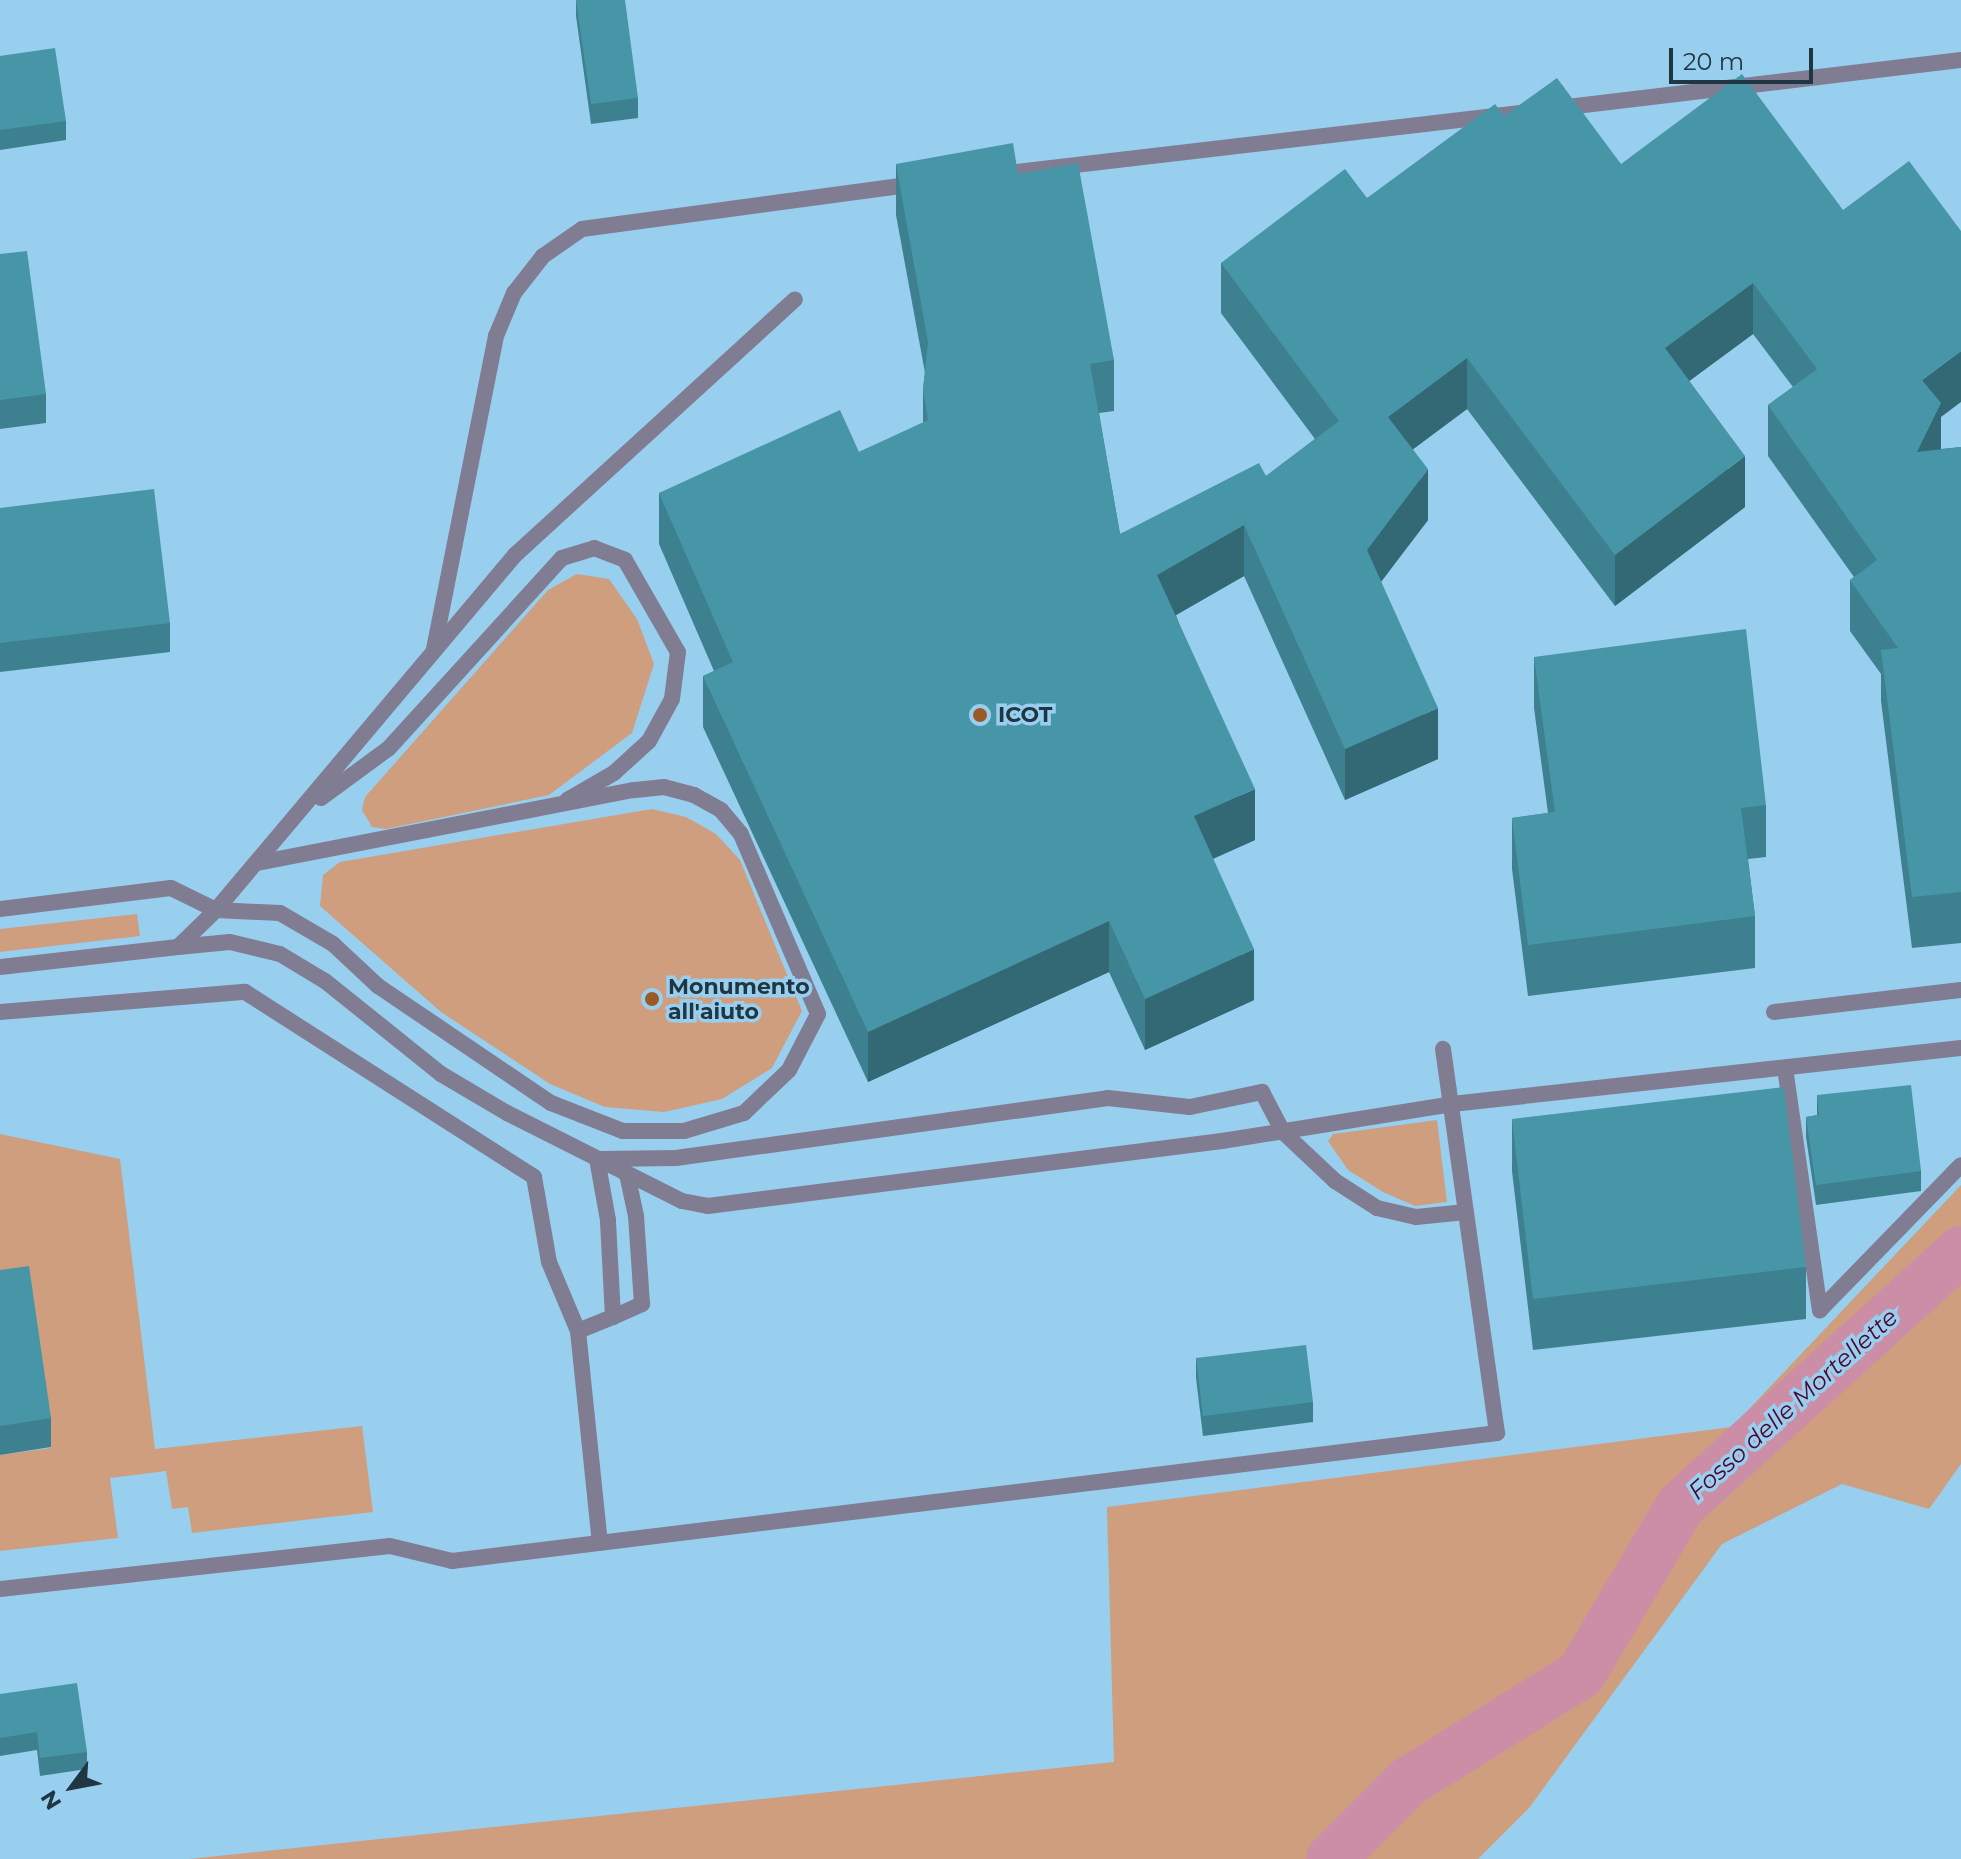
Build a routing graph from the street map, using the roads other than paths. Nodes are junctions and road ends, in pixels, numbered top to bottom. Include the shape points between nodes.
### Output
1 (1961, 60) edge
2 (987, 176) edge
3 (940, 181) edge
4 (795, 299) dead end
5 (434, 649) junction
6 (554, 808) junction
7 (297, 815) junction
8 (256, 863) junction
9 (0, 909) edge
10 (216, 910) junction
11 (178, 947) junction
12 (0, 967) edge
13 (1961, 990) edge
14 (0, 1012) edge
15 (1774, 1012) dead end
16 (1961, 1048) edge
17 (1443, 1049) dead end
18 (1785, 1068) junction
19 (1452, 1104) junction
20 (1283, 1132) junction
21 (597, 1159) junction
22 (1961, 1165) edge
23 (627, 1174) junction
24 (1466, 1212) junction
25 (613, 1317) junction
26 (578, 1331) junction
27 (600, 1543) junction
28 (0, 1589) edge

1 - 2 lane
3 - 5 lane via 582,229 543,256 514,293 496,336
4 - 5 lane via 515,555
5 - 7 lane
6 - 7 lane via 614,773 649,741 672,699 678,652 625,560 594,548 562,558 389,748
6 - 8 lane
6 - 10 lane via 664,787 721,810 741,834 818,1014 789,1070 744,1113 684,1131 623,1131 551,1103 378,986 333,944 280,913
7 - 8 lane
8 - 10 lane
9 - 10 lane via 171,888
10 - 11 lane
11 - 12 lane
11 - 21 lane via 230,942 280,954 325,981 441,1074
13 - 15 lane
14 - 26 lane via 245,992 534,1177 549,1262
16 - 18 lane
17 - 19 lane
18 - 19 lane
18 - 22 lane via 1820,1310
19 - 20 lane
19 - 24 lane
20 - 21 lane via 1262,1092 1190,1107 1108,1098 676,1158
20 - 23 lane via 734,1205 682,1201
20 - 24 lane via 1335,1181 1377,1208 1416,1217
21 - 23 lane
21 - 25 lane via 608,1220
23 - 25 lane via 636,1216 642,1304
24 - 27 lane via 1497,1433
25 - 26 lane
26 - 27 lane
27 - 28 lane via 452,1561 390,1546

